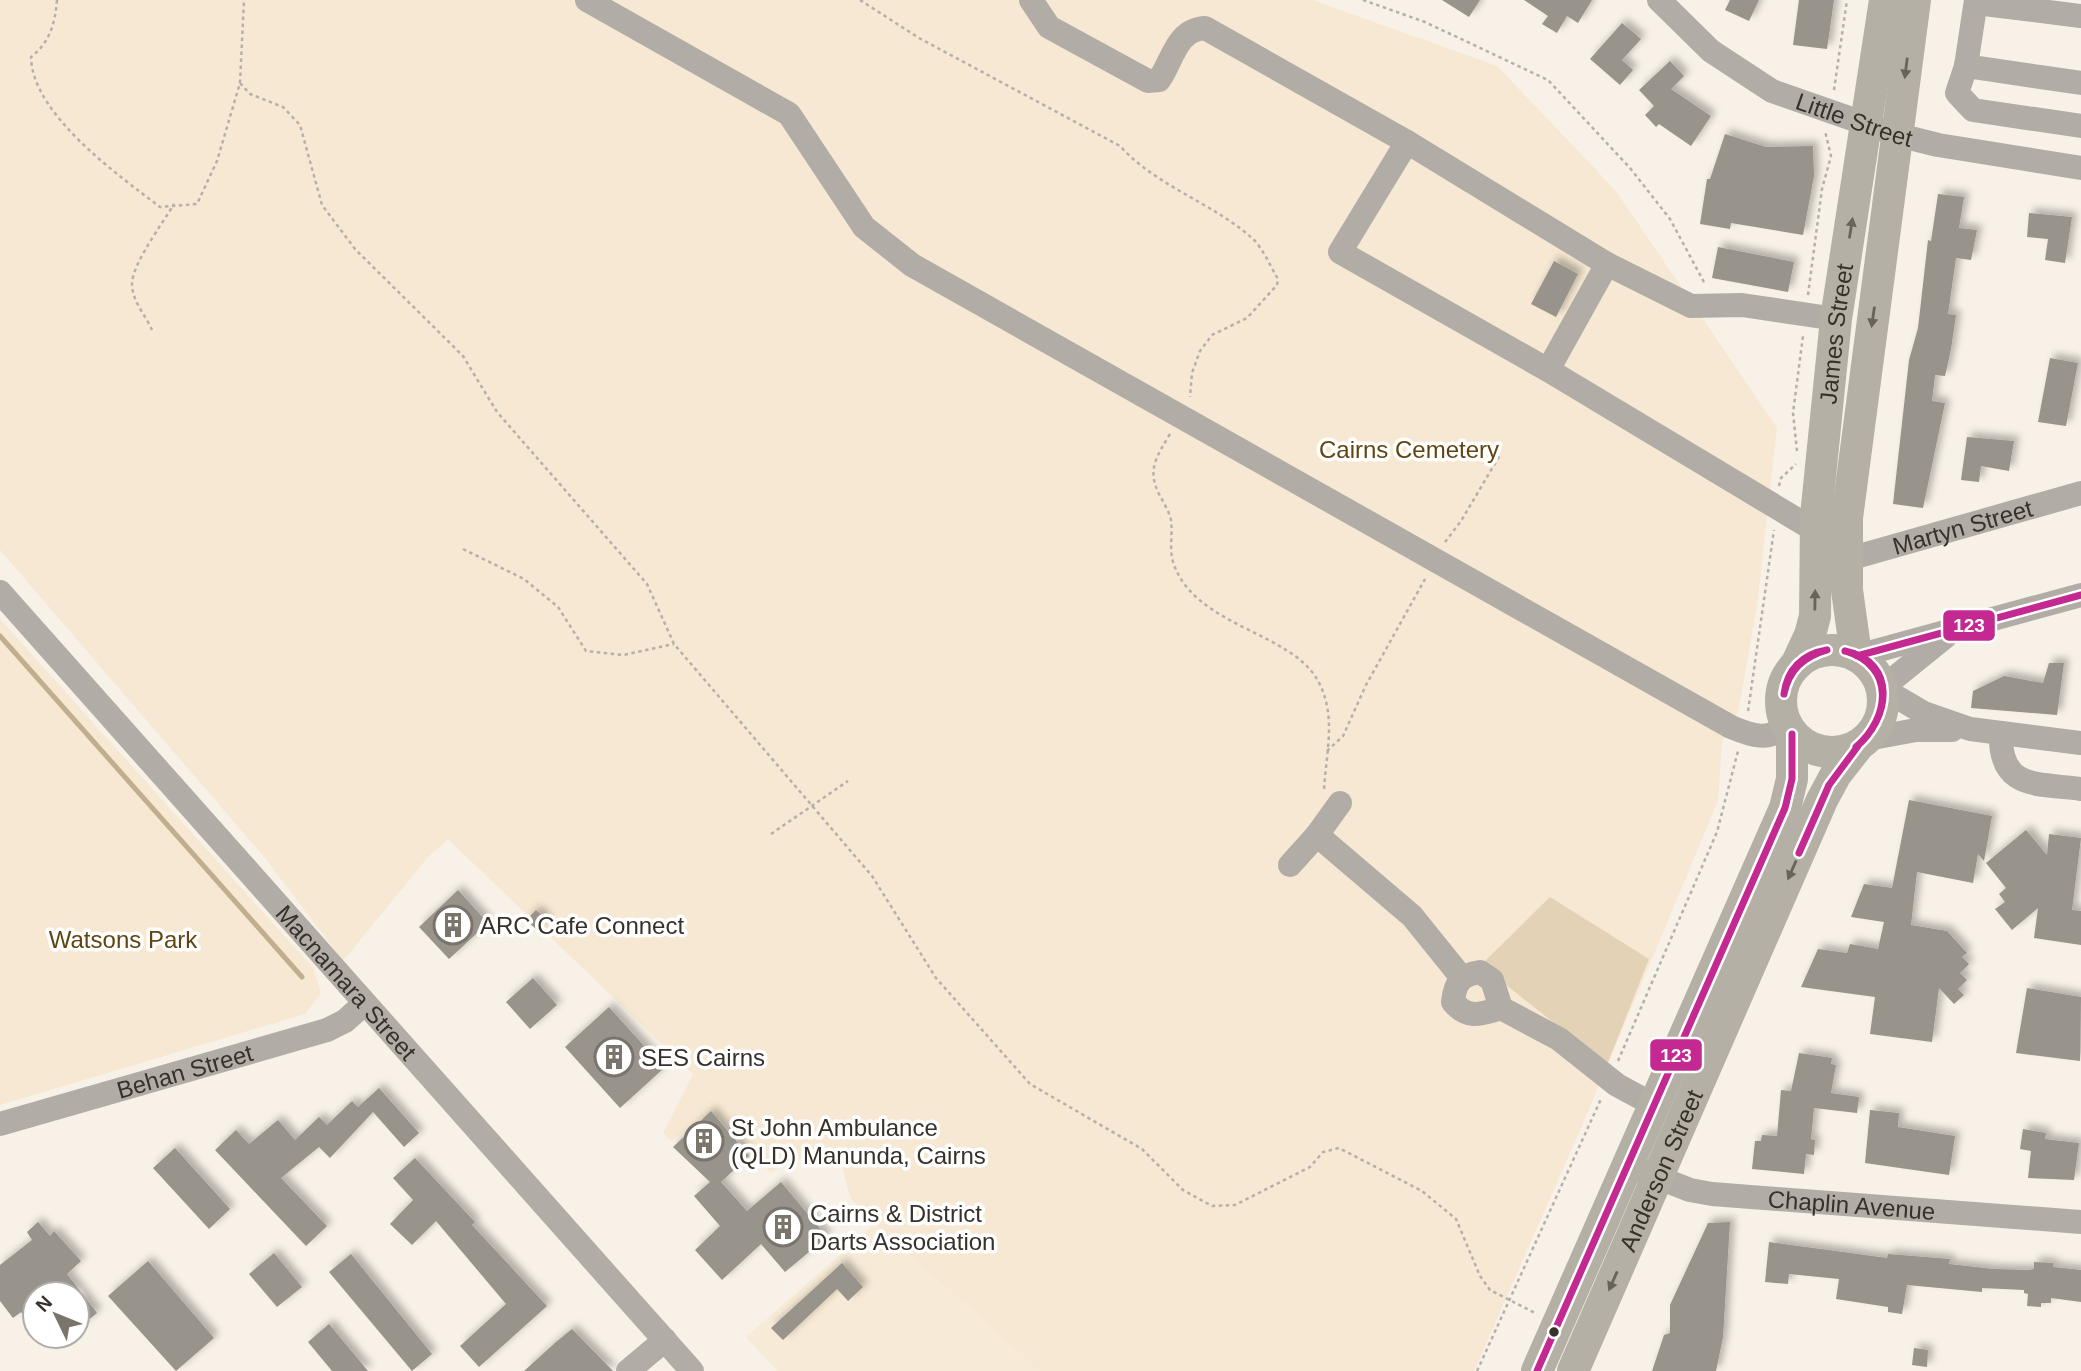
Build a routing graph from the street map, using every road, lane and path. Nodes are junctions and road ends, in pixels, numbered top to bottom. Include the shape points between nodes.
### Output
1 (57, 0) edge
2 (244, 0) edge
3 (587, 0) edge
4 (860, 0) edge
5 (1031, 0) edge
6 (1363, 0) edge
7 (1659, 0) edge
8 (1885, 0) edge
9 (1915, 0) edge
10 (1976, 1) edge
11 (2081, 16) edge
12 (1966, 66) junction
13 (240, 83) junction
14 (2081, 83) edge
15 (1868, 124) junction
16 (2081, 126) edge
17 (1898, 135) junction
18 (1406, 142) junction
19 (2081, 168) edge
20 (174, 204) junction
21 (1607, 264) junction
22 (1718, 305) junction
23 (1836, 319) junction
24 (152, 330) dead end
25 (1548, 370) junction
26 (1181, 416) junction
27 (1500, 455) dead end
28 (2081, 494) edge
29 (1816, 531) junction
30 (463, 549) dead end
31 (1436, 558) junction
32 (1845, 560) junction
33 (0, 592) edge
34 (2081, 595) edge
35 (1955, 631) junction
36 (674, 644) junction
37 (1857, 655) junction
38 (1796, 665) junction
39 (1883, 688) junction
40 (1789, 729) junction
41 (1970, 729) junction
42 (2001, 733) junction
43 (1862, 743) junction
44 (2081, 743) edge
45 (1327, 751) junction
46 (848, 780) dead end
47 (2081, 789) edge
48 (1332, 798) joint
49 (811, 806) junction
50 (771, 835) dead end
51 (1318, 835) junction
52 (1290, 865) dead end
53 (1462, 978) junction
54 (364, 1004) junction
55 (1501, 1007) junction
56 (1654, 1105) junction
57 (0, 1124) edge
58 (1628, 1166) junction
59 (1658, 1178) junction
60 (2081, 1222) edge
61 (1558, 1324) junction
62 (665, 1340) junction
63 (628, 1371) edge
64 (692, 1371) edge
65 (1537, 1371) edge
66 (1573, 1371) edge

1 - 20 path via 55,23 44,46 31,57 31,74 86,150 160,207
2 - 13 path
3 - 26 street via 789,114 864,227 912,265
4 - 26 path via 919,38 1120,146 1139,167 1254,239 1278,279 1277,285 1247,318 1212,335 1200,351
5 - 18 street via 1049,27 1148,81 1158,80 1181,37 1191,29 1205,28
6 - 22 path via 1426,22 1548,80 1630,168 1670,219
7 - 15 street, Little Street via 1711,51 1750,79
8 - 15 main road, James Street
9 -> 17 main road, James Street
10 - 11 street
10 - 12 street
12 - 14 street
12 - 16 street via 1957,93 1973,110
13 - 20 path via 218,161 197,204
13 - 36 path via 250,94 283,107 300,125 322,205 355,249 464,356 497,412 647,584
15 - 17 street, Little Street
23 -> 15 main road, James Street
17 - 19 street, Little Street via 1967,151
17 -> 32 main road, James Street via 1850,482
18 - 21 street
18 - 25 street via 1340,252
20 - 24 path via 132,283
21 - 22 street via 1690,306
21 - 25 street
22 - 23 street via 1742,304
23 - 29 main road, James Street
25 - 29 street
26 - 31 street
26 - 45 path via 1152,464 1153,484 1171,518 1173,561 1183,582 1214,611 1289,654 1317,678 1331,716
27 - 31 path
28 - 32 street, Martyn Street
38 -> 29 main road, James Street via 1815,617
30 - 36 path via 524,579 558,607 586,651 623,654
31 - 40 street via 1731,727 1765,736
31 - 45 path via 1343,736
32 - 37 main road, James Street
33 - 54 street, Macnamara Street
34 - 35 street
35 - 37 street
35 - 39 street
36 - 49 path
37 - 38 main road via 1820,651
37 - 39 main road via 1873,669
38 - 40 main road via 1781,697
39 - 41 street via 1924,713
39 - 43 main road via 1882,716
40 - 43 main road via 1819,751 1835,753
40 - 56 main road, Anderson Street via 1792,779 1784,808
41 - 42 street
41 - 43 street via 1916,730
42 - 44 street
42 - 47 street via 2002,759 2015,777
43 -> 59 main road, Anderson Street via 1829,785
45 - 48 path
46 - 49 path
48 - 51 street
49 - 50 path
49 - 61 path via 872,876 936,978 1030,1084 1142,1149 1183,1190 1212,1206 1235,1205 1310,1167 1323,1152 1339,1148 1422,1191 1456,1219 1490,1290
51 - 52 street
51 - 53 street via 1412,916
53 - 55 street via 1480,972 1492,980
53 - 55 street via 1454,986 1452,1002 1461,1011 1475,1016
54 - 57 street, Behan Street via 327,1030
54 - 62 street, Macnamara Street
55 - 56 street via 1559,1039 1617,1085
56 - 58 main road, Anderson Street
58 - 59 street, Chaplin Avenue
58 - 61 main road, Anderson Street
59 - 60 street, Chaplin Avenue via 1712,1194
59 -> 66 main road, Anderson Street
61 - 65 main road, Anderson Street
62 - 63 street
62 - 64 street, Macnamara Street

